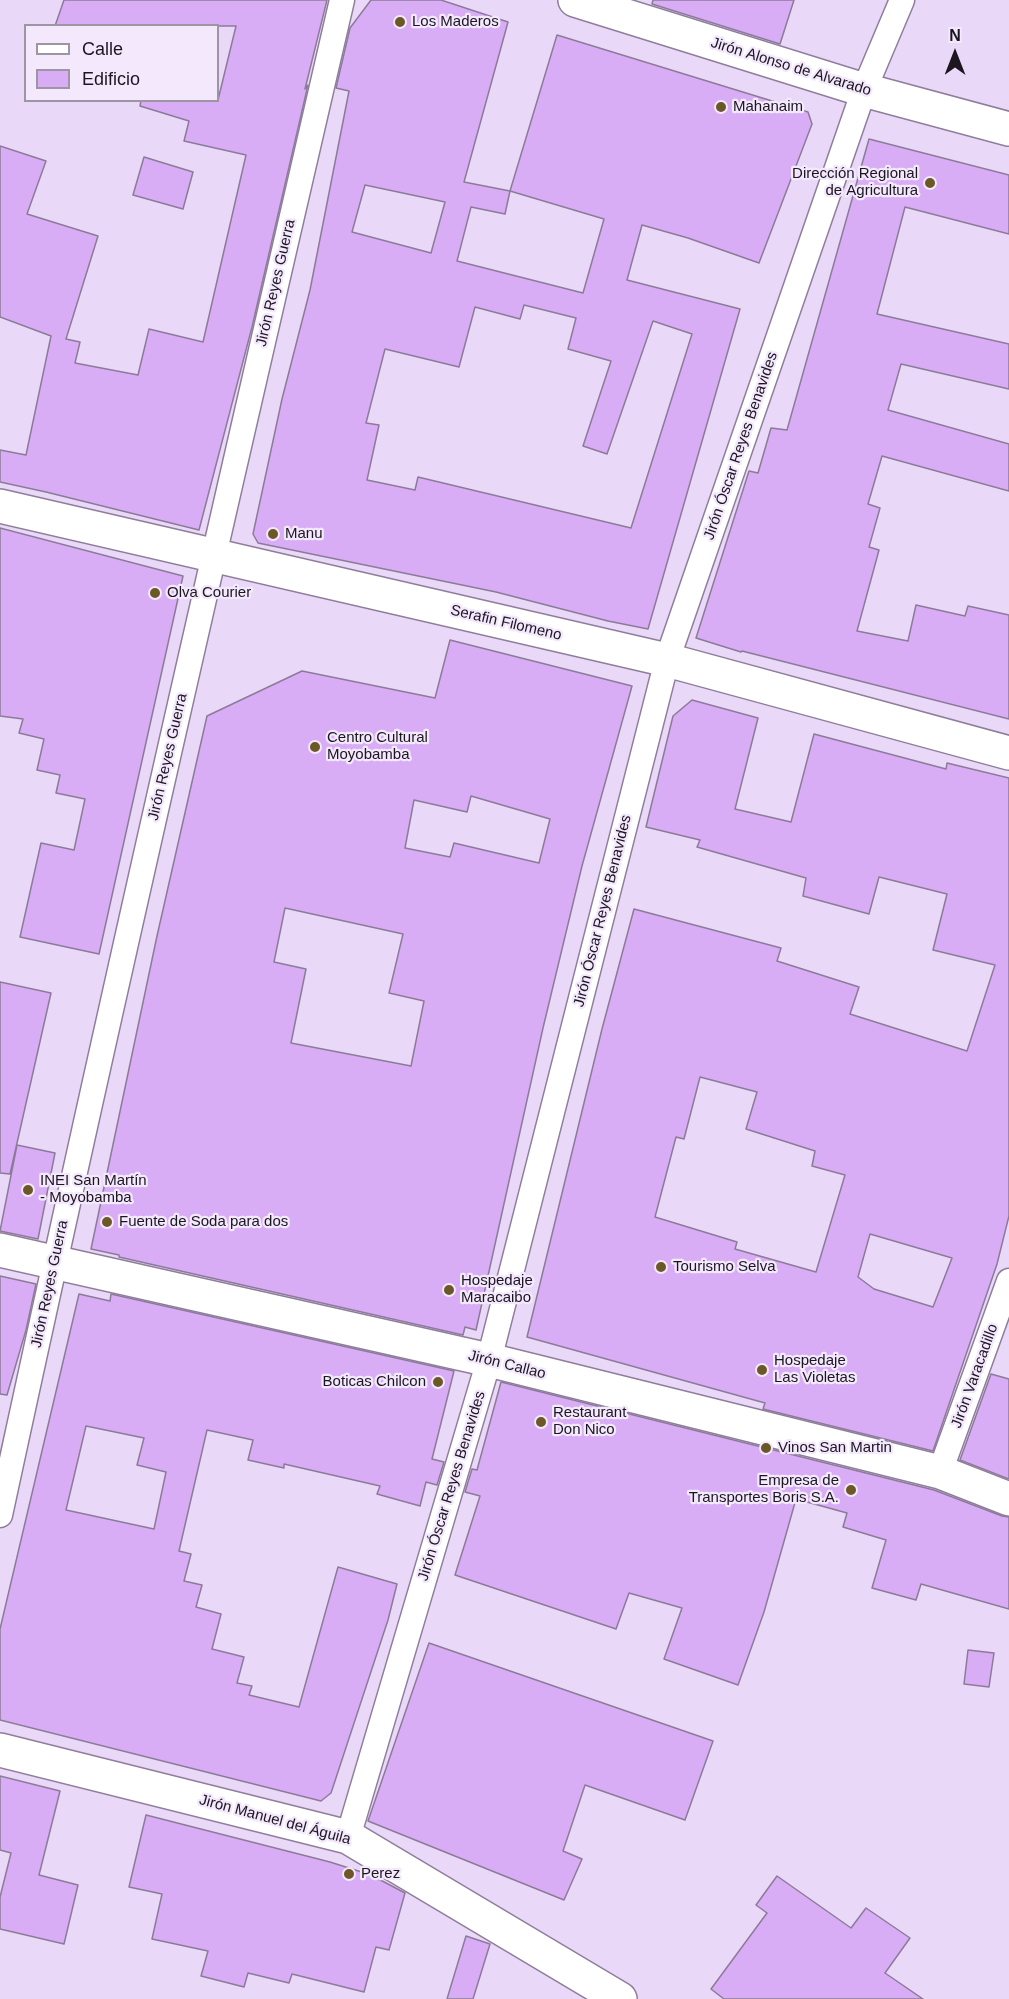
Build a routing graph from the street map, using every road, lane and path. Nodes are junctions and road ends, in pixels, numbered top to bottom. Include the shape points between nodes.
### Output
1 (342, 0) edge
2 (575, 0) edge
3 (902, 0) edge
4 (864, 90) junction
5 (1009, 129) edge
6 (0, 506) edge
7 (214, 554) junction
8 (667, 660) junction
9 (1009, 753) edge
10 (0, 1250) edge
11 (54, 1262) junction
12 (1009, 1281) edge
13 (489, 1360) junction
14 (940, 1472) junction
15 (1009, 1498) edge
16 (0, 1515) edge
17 (0, 1750) edge
18 (348, 1837) junction
19 (620, 1999) edge

1 - 7 street, Jirón Reyes Guerra
2 - 4 street, Jirón Alonso de Alvarado
3 - 4 street, Jirón Óscar Reyes Benavides
4 - 5 street, Jirón Alonso de Alvarado
4 - 8 street, Jirón Óscar Reyes Benavides
6 - 7 street, Serafin Filomeno
7 - 8 street, Serafin Filomeno
7 - 11 street, Jirón Reyes Guerra
8 - 9 street, Serafin Filomeno
8 - 13 street, Jirón Óscar Reyes Benavides
10 - 11 street, Jirón Callao
11 - 13 street, Jirón Callao
11 - 16 street, Jirón Reyes Guerra
12 - 14 street, Jirón Varacadillo
13 - 14 street, Jirón Callao
13 - 18 street, Jirón Óscar Reyes Benavides
14 - 15 street, Jirón Callao
17 - 18 street, Jirón Manuel del Águila
18 - 19 street, Jirón Manuel del Águila

